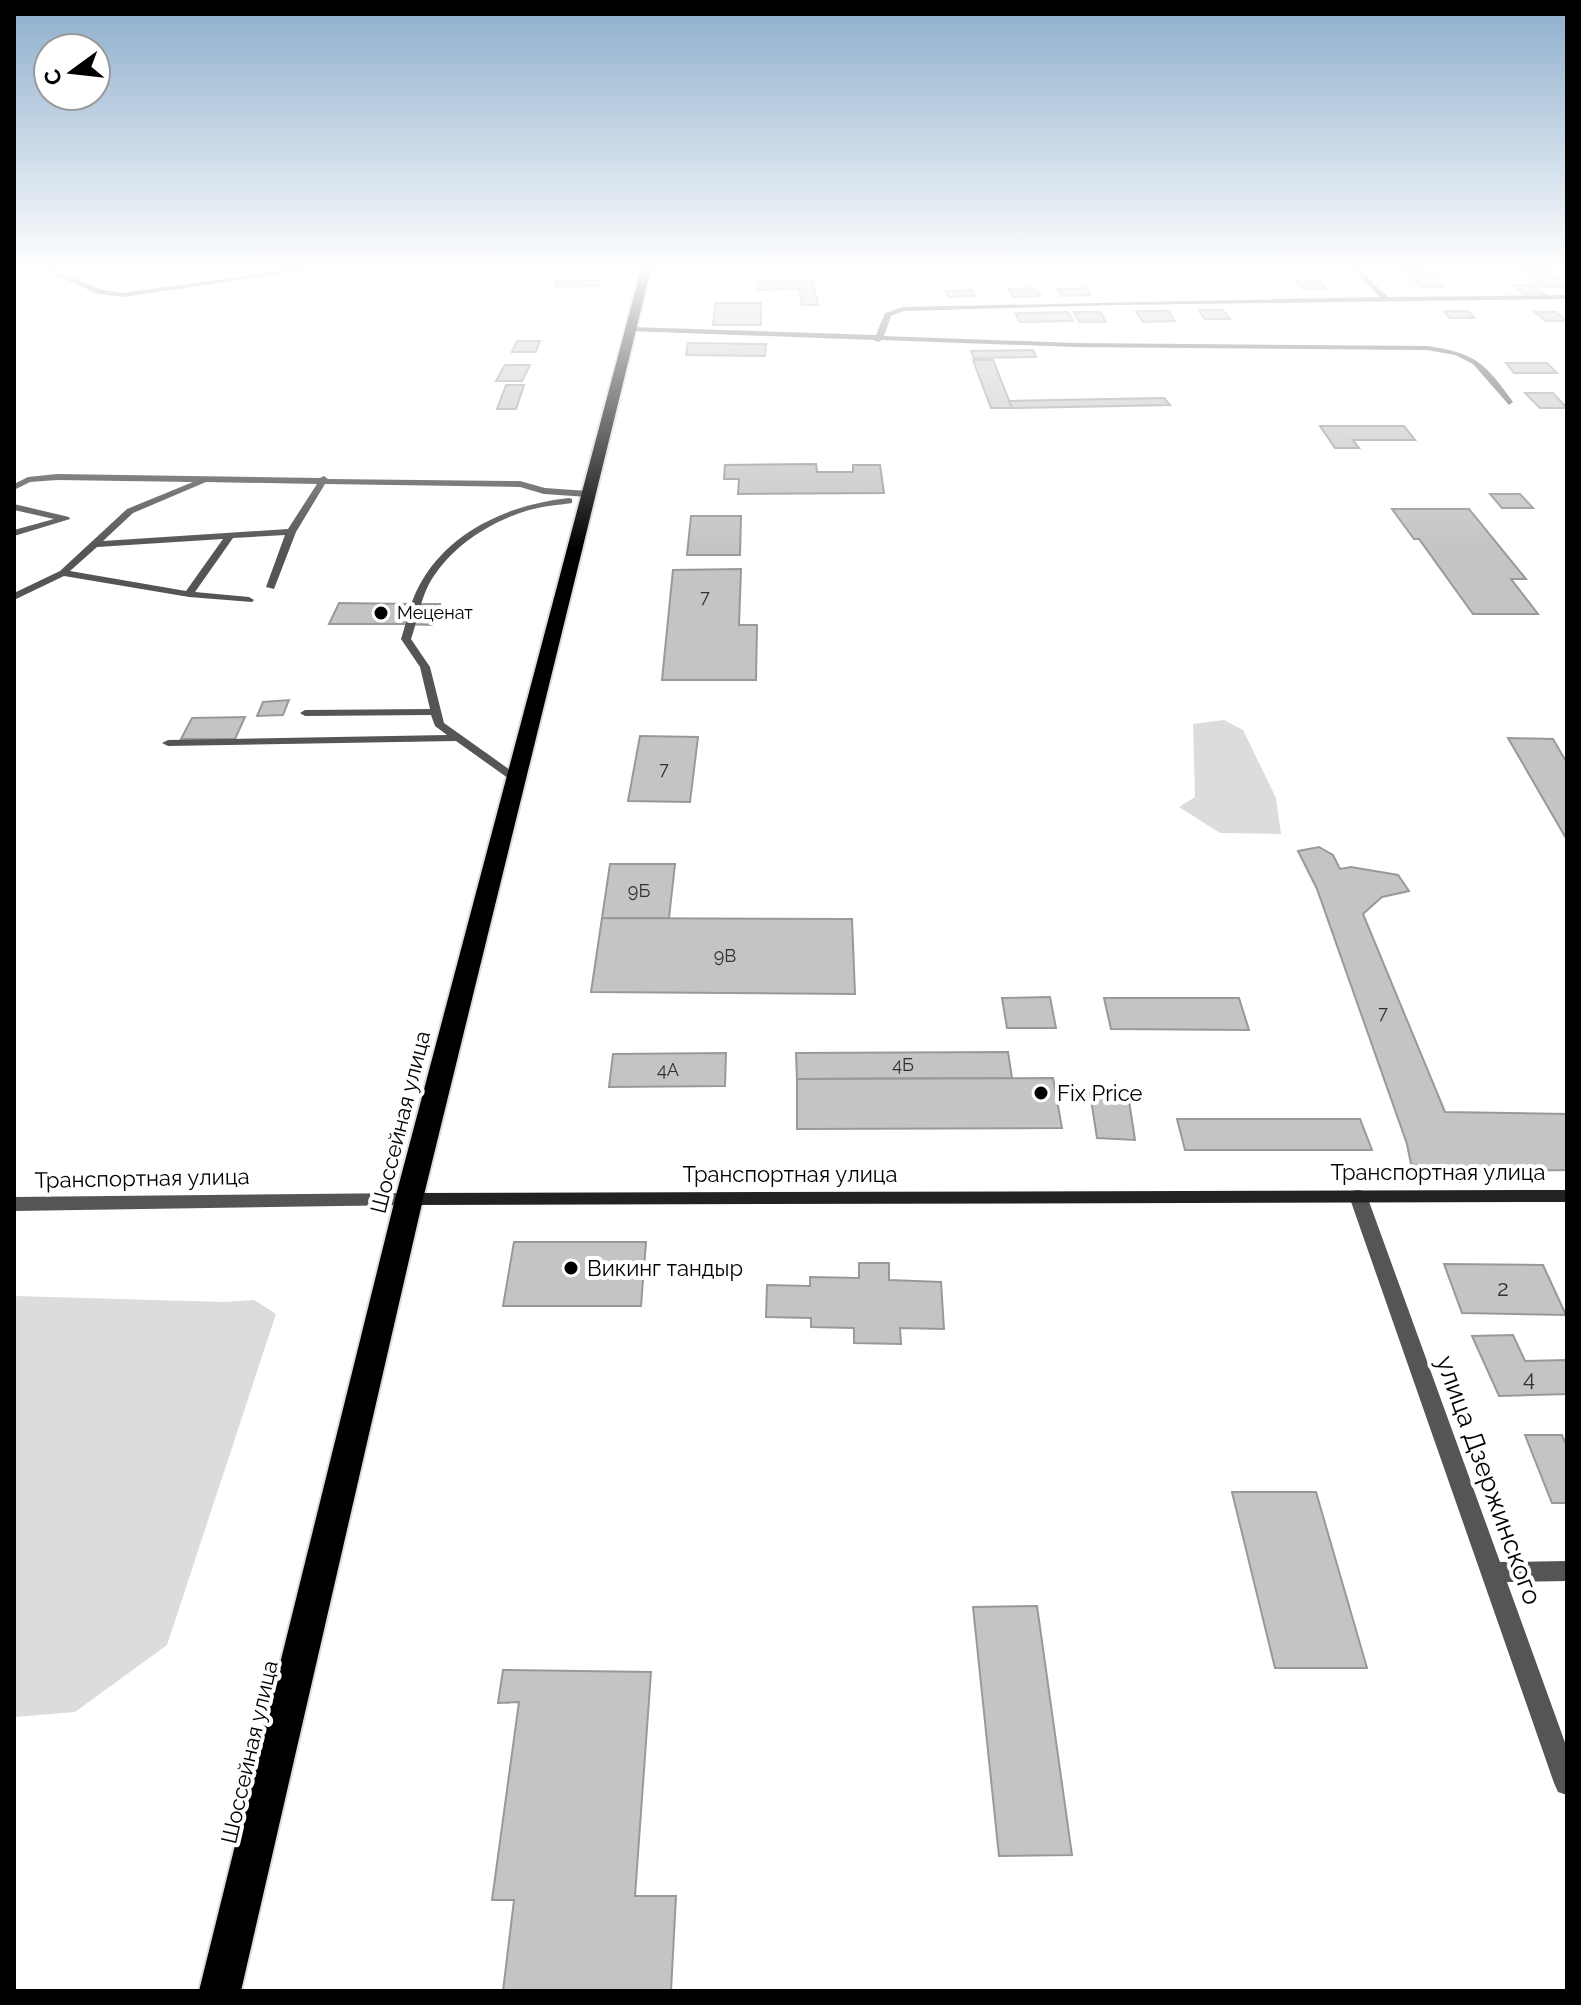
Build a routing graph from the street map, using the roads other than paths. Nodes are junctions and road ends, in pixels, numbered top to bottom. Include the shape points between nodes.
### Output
1 (622, 363) edge
2 (1478, 363) edge
3 (1509, 402) dead end
4 (208, 478) junction
5 (324, 479) junction
6 (14, 487) edge
7 (588, 497) junction
8 (14, 507) edge
9 (291, 532) junction
10 (14, 533) edge
11 (229, 537) junction
12 (94, 544) junction
13 (63, 573) junction
14 (271, 587) dead end
15 (189, 594) junction
16 (14, 597) edge
17 (249, 600) dead end
18 (436, 712) junction
19 (305, 713) dead end
20 (458, 738) junction
21 (168, 743) dead end
22 (516, 779) junction
23 (1358, 1196) junction
24 (1567, 1196) edge
25 (409, 1199) junction
26 (14, 1204) edge
27 (1567, 1571) edge
28 (1492, 1572) junction
29 (1567, 1783) edge
30 (220, 1991) edge

1 - 7 highway, Шоссейная улица
2 - 3 street
4 - 5 lane
4 - 6 lane via 57,477
4 - 12 lane via 130,511
5 - 7 lane via 520,484
5 - 9 lane
7 - 18 lane via 506,513 459,543 425,584 406,639 425,667
7 - 22 highway, Шоссейная улица
8 - 10 lane via 66,519
9 - 11 lane
9 - 14 lane
11 - 12 lane
11 - 15 lane
12 - 13 lane
13 - 15 lane
13 - 16 lane
15 - 17 lane
18 - 19 lane
18 - 20 lane via 439,724
20 - 21 lane
20 - 22 lane
22 - 25 highway, Шоссейная улица
23 - 24 street, Транспортная улица
23 - 25 street, Транспортная улица
23 - 28 street, улица Дзержинского
25 - 26 street, Транспортная улица
25 - 30 highway, Шоссейная улица
27 - 28 street
28 - 29 street, улица Дзержинского

